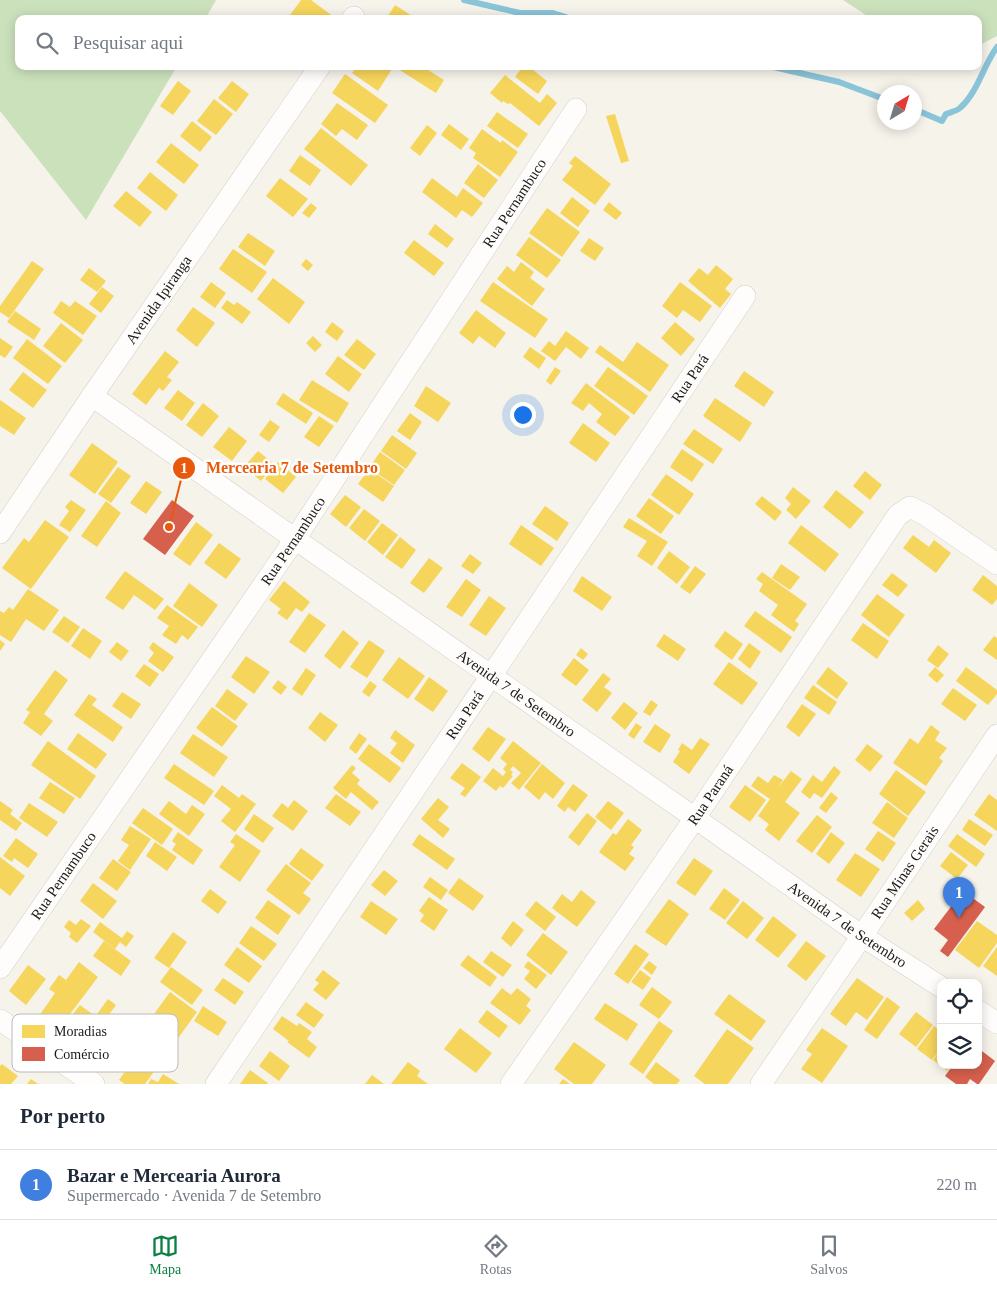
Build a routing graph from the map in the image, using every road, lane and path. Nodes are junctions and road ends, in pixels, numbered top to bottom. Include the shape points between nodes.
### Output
1 (317, 70) edge
2 (576, 109) dead end
3 (745, 296) dead end
4 (92, 396) junction
5 (0, 533) edge
6 (295, 540) junction
7 (997, 564) edge
8 (491, 676) junction
9 (997, 735) edge
10 (695, 818) junction
11 (862, 936) junction
12 (0, 968) edge
13 (937, 984) edge
14 (982, 1014) edge
15 (0, 1020) edge
16 (997, 1023) edge
17 (12, 1028) edge
18 (76, 1072) edge
19 (94, 1084) edge
20 (216, 1084) edge
21 (511, 1084) edge
22 (761, 1084) edge

1 - 4 street, Avenida Ipiranga
2 - 6 street, Rua Pernambuco
3 - 8 street, Rua Pará
4 - 5 street, Avenida Ipiranga
4 - 6 street, Avenida 7 de Setembro
6 - 8 street, Avenida 7 de Setembro
6 - 12 street, Rua Pernambuco
7 - 10 street, Rua Paraná via 910,507 898,515
8 - 10 street, Avenida 7 de Setembro
8 - 20 street, Rua Pará
9 - 11 street, Rua Minas Gerais
10 - 11 street, Avenida 7 de Setembro
10 - 21 street, Rua Paraná
11 - 13 street, Avenida 7 de Setembro
11 - 22 street, Rua Minas Gerais
14 - 16 street
15 - 17 street
18 - 19 street

